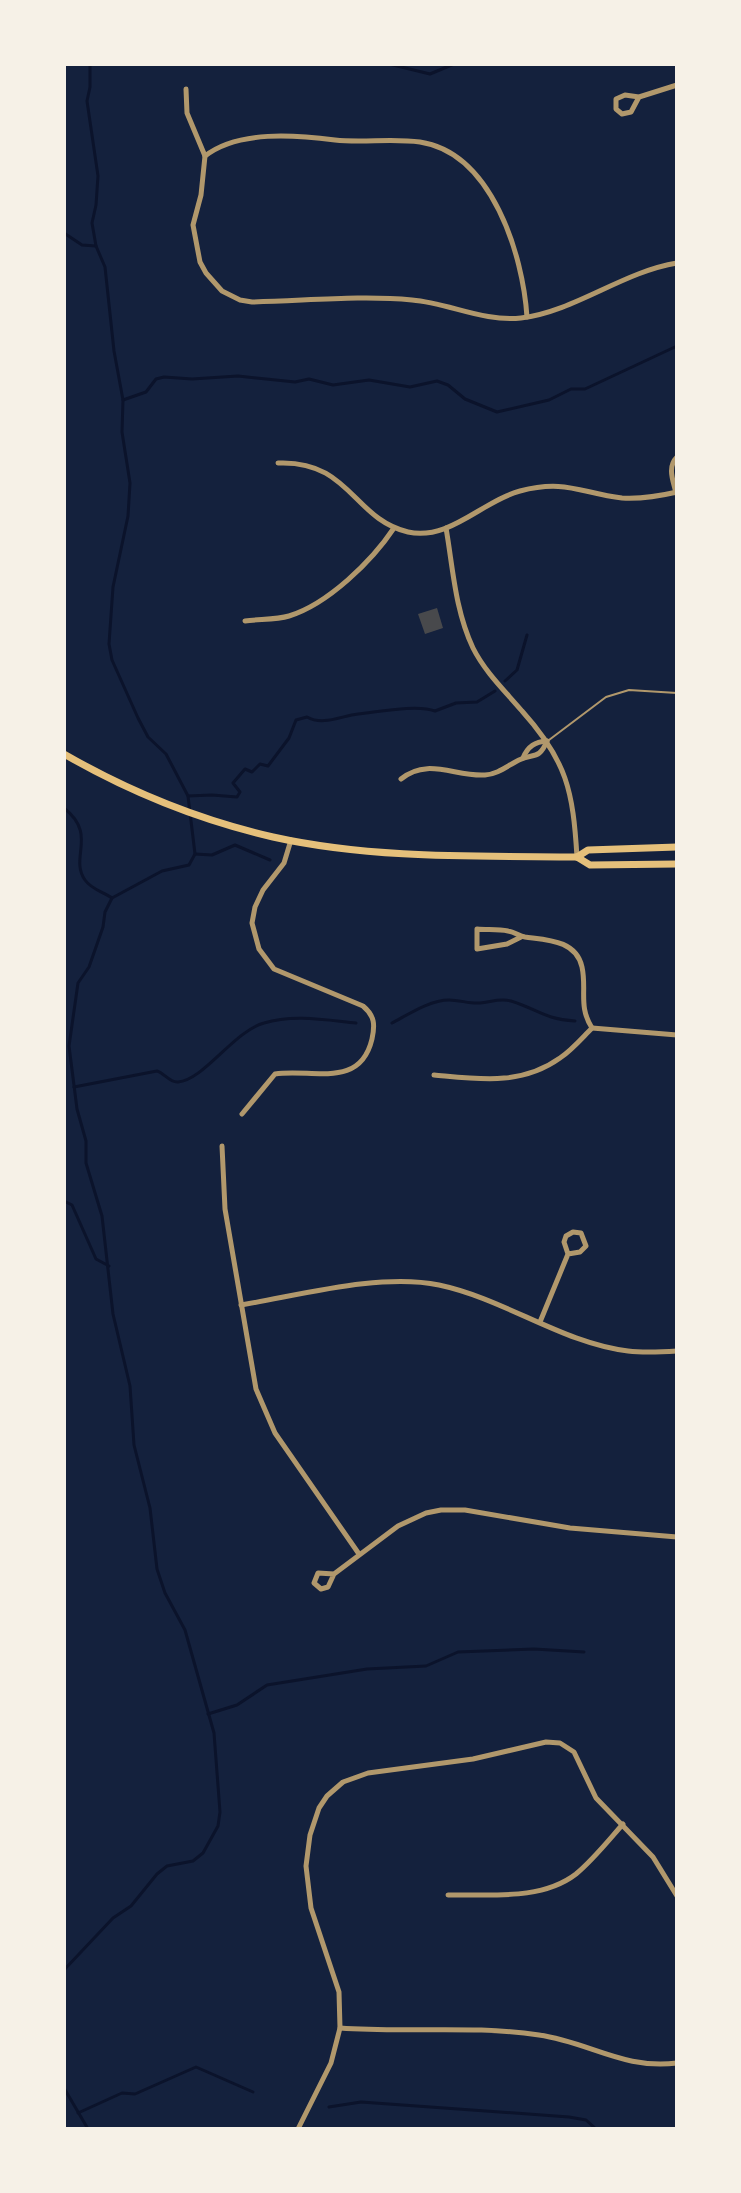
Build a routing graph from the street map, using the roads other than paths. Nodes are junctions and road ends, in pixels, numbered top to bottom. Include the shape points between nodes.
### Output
1 (677, 85) edge
2 (186, 89) dead end
3 (639, 97) junction
4 (205, 156) junction
5 (677, 263) edge
6 (527, 317) junction
7 (677, 457) edge
8 (278, 463) dead end
9 (677, 492) edge
10 (394, 528) junction
11 (446, 528) junction
12 (245, 621) dead end
13 (677, 693) edge
14 (547, 741) junction
15 (64, 754) edge
16 (523, 758) junction
17 (401, 779) dead end
18 (291, 840) junction
19 (677, 847) edge
20 (577, 857) junction
21 (677, 864) edge
22 (521, 937) junction
23 (592, 1028) junction
24 (675, 1035) edge
25 (434, 1075) dead end
26 (242, 1114) dead end
27 (222, 1146) dead end
28 (568, 1254) junction
29 (241, 1305) junction
30 (540, 1322) junction
31 (677, 1351) edge
32 (677, 1537) edge
33 (359, 1554) junction
34 (334, 1574) dead end
35 (623, 1824) junction
36 (448, 1895) dead end
37 (677, 1896) edge
38 (340, 2028) junction
39 (677, 2063) edge
40 (298, 2129) edge

1 - 3 street
2 - 4 street via 187,113
3 - 3 street via 631,112 616,109 616,99
4 - 6 street via 272,136 419,142 444,150 469,168 505,224 519,262
4 - 6 street via 193,231 206,273 229,295 252,302 405,299 494,318
5 - 6 street via 648,269
7 - 9 street via 671,470
8 - 10 street via 331,474
9 - 11 street via 621,498 556,484 502,497
10 - 11 street via 424,534
10 - 12 street via 378,552 321,599 289,616
11 - 14 street via 459,609 473,649
13 - 14 lane via 629,690 606,697
14 - 16 street via 536,742
14 - 16 street via 543,752
14 - 20 street via 561,763 571,800
15 - 18 main road via 164,804
16 - 17 street via 495,773 426,768
18 - 20 main road via 422,854
18 - 26 street via 284,863 255,907 252,923 259,949 274,969 363,1006 375,1024 368,1051 350,1070 275,1074
19 - 20 main road via 588,850
20 - 21 main road via 590,865
22 - 22 street via 513,931 477,929 477,949
22 - 23 street via 554,940 576,953 582,968 583,1007
23 - 24 street
23 - 25 street via 560,1059 527,1074 495,1081
27 - 29 street via 225,1209
28 - 28 street via 566,1236 581,1233 586,1246
28 - 30 street
29 - 30 street via 375,1283 415,1282 460,1290
29 - 33 street via 264,1412
30 - 31 street via 609,1348
32 - 33 street via 570,1528 449,1509 411,1519
33 - 34 street
35 - 36 street via 585,1866 558,1885 532,1892
35 - 37 street via 653,1857
35 - 38 street via 596,1798 574,1752 560,1743 368,1773 343,1782 319,1808 306,1866 311,1908 339,1992
38 - 39 street via 540,2035 618,2060
38 - 40 street via 331,2063

